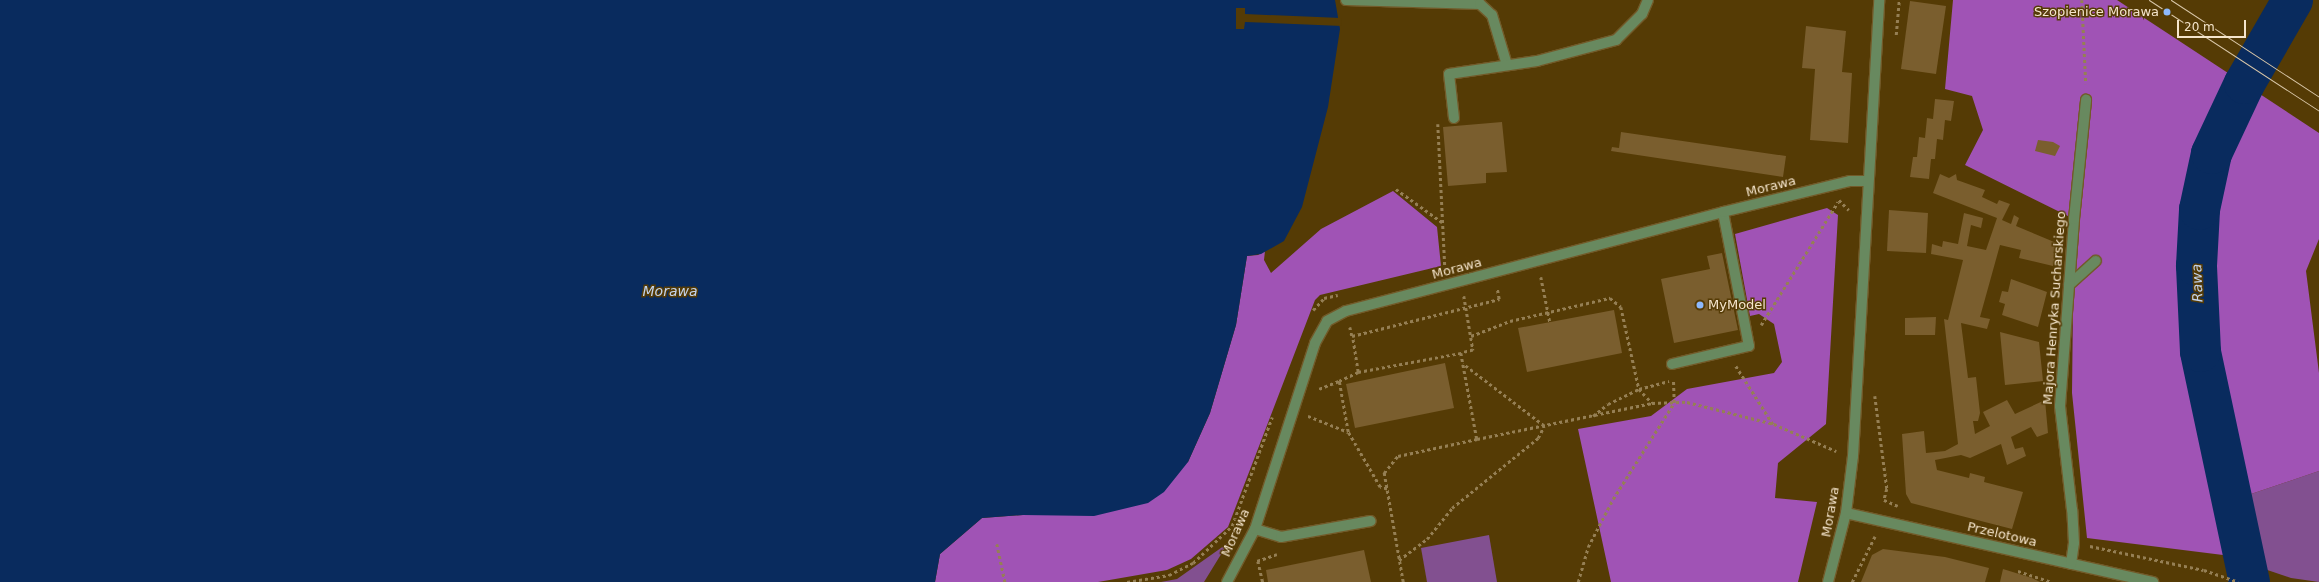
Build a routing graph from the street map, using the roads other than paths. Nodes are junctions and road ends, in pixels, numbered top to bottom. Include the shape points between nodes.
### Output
1 (1346, 0) edge
2 (1648, 0) edge
3 (1879, 0) edge
4 (1507, 65) junction
5 (2086, 100) road end
6 (1454, 118) dead end
7 (1868, 181) junction
8 (1723, 212) junction
9 (2096, 261) dead end
10 (2069, 285) junction
11 (1672, 364) road end
12 (1846, 513) junction
13 (1371, 521) dead end
14 (1255, 529) junction
15 (2070, 564) junction
16 (1227, 582) edge
17 (1828, 582) edge
18 (2153, 582) edge

1 - 4 street via 1480,4 1492,14
2 - 4 street via 1642,14 1616,40 1578,52
3 - 7 street, Morawa
4 - 6 street via 1449,74
5 - 10 street, Majora Henryka Sucharskiego
7 - 8 street, Morawa via 1850,181
7 - 12 street, Morawa via 1855,427
8 - 11 street via 1750,346
8 - 14 street, Morawa via 1346,310 1327,321 1315,343
9 - 10 street
10 - 15 street, Majora Henryka Sucharskiego via 2060,406 2074,543
12 - 15 street, Przelotowa
12 - 17 street, Morawa
13 - 14 street via 1281,537
14 - 16 street, Morawa
15 - 18 street, Przelotowa

